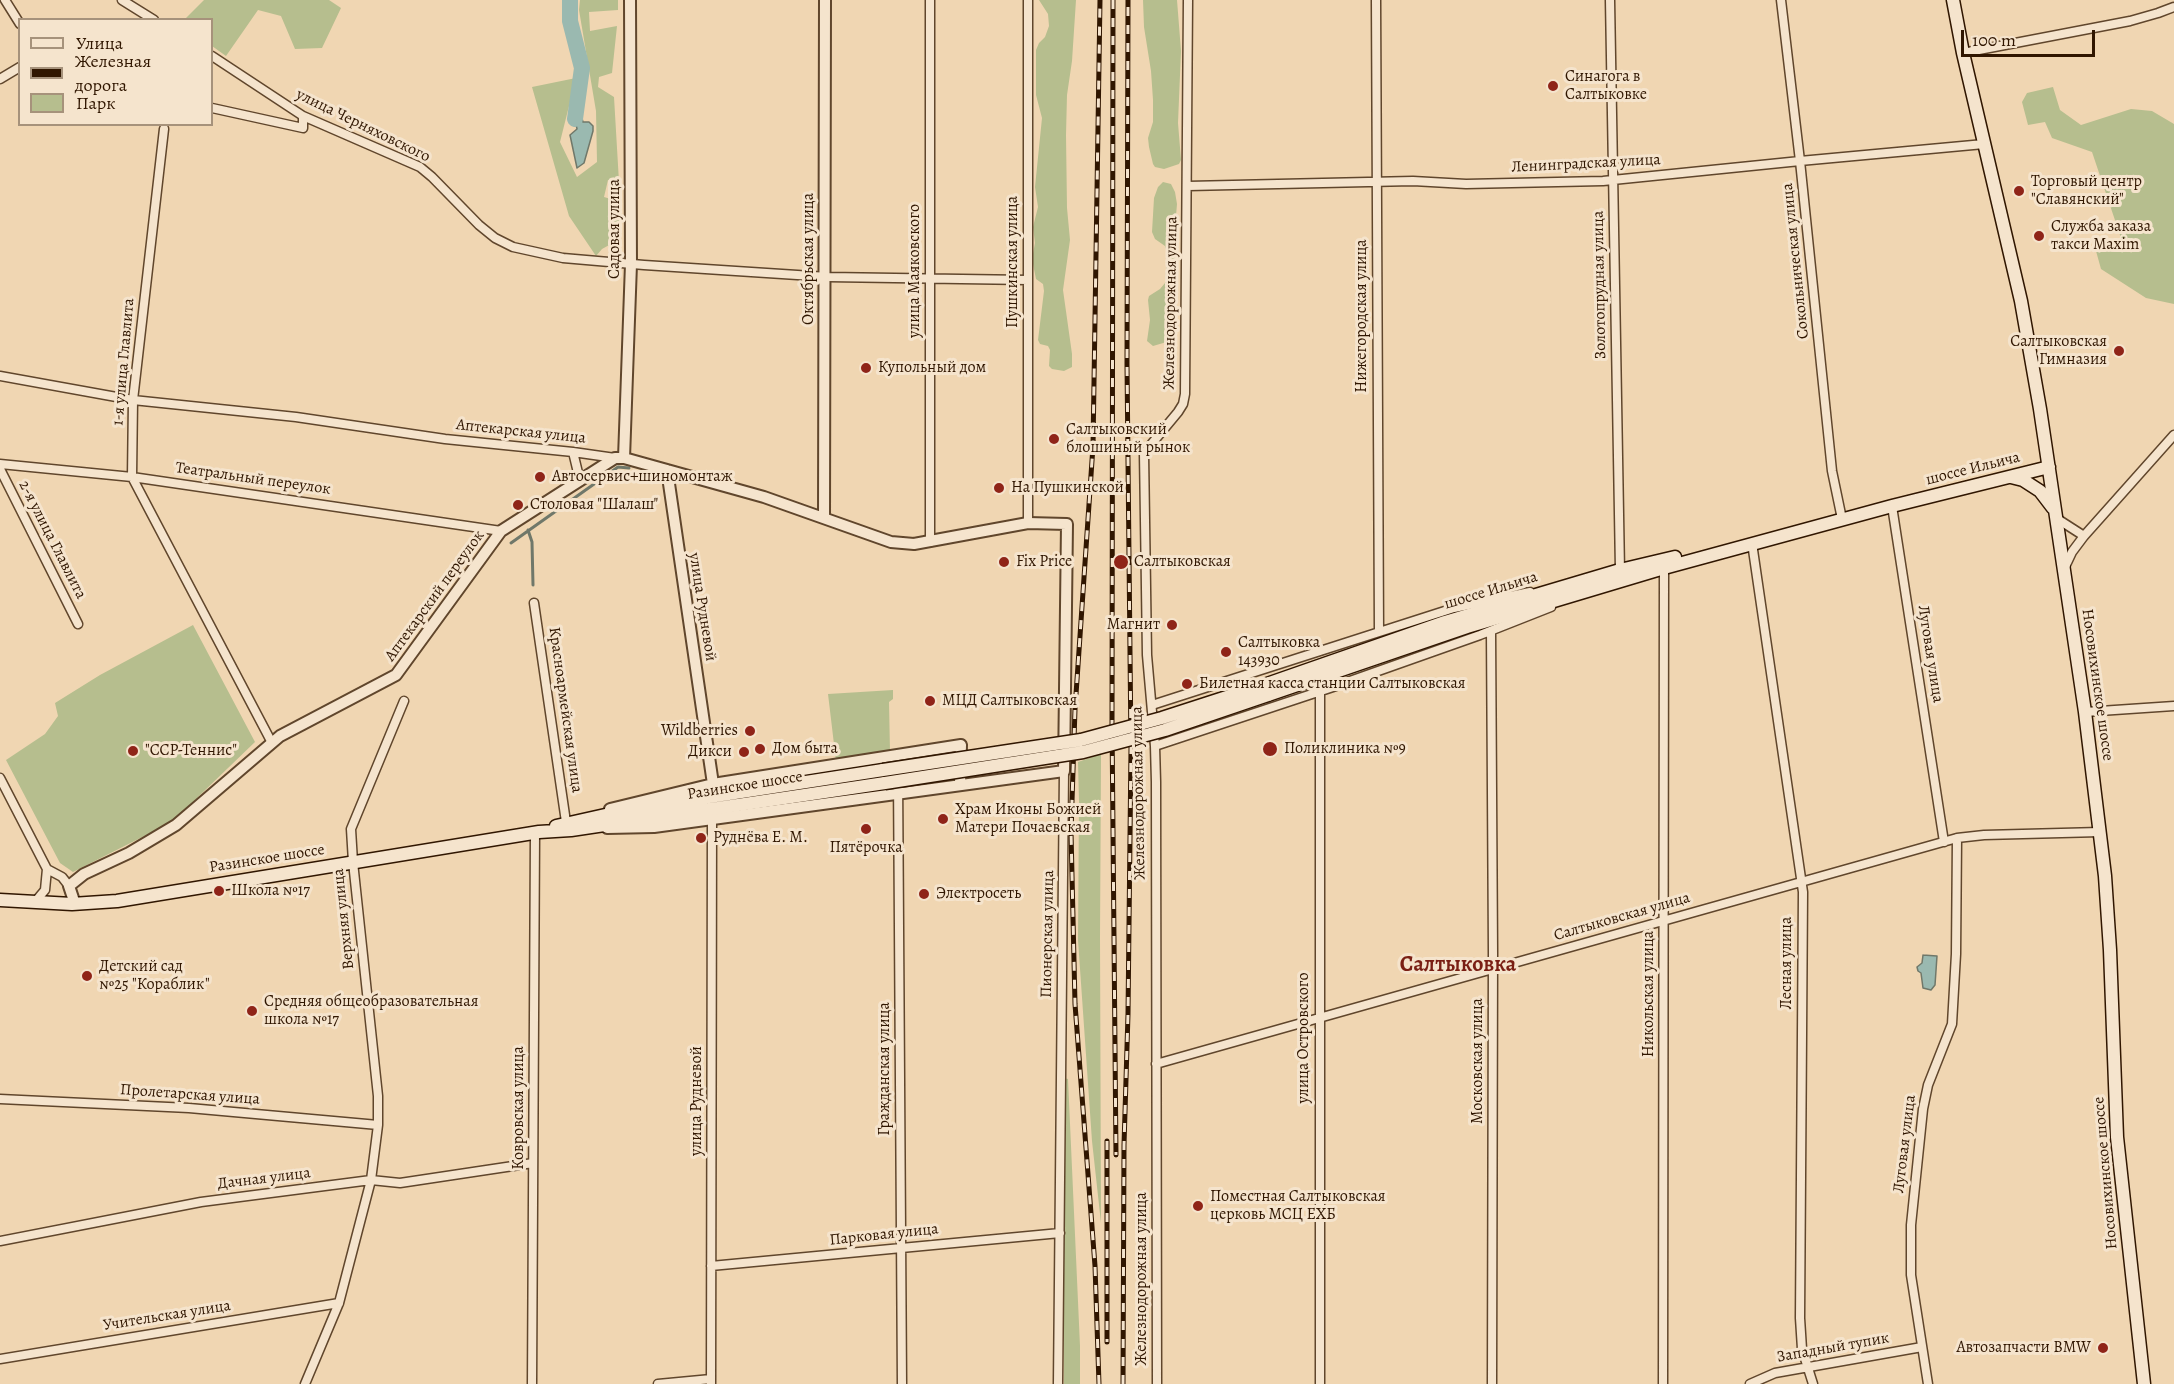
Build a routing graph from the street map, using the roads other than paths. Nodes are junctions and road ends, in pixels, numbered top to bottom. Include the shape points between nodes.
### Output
1 (5, 0) edge
2 (122, 0) edge
3 (630, 0) edge
4 (825, 0) edge
5 (930, 0) edge
6 (1028, 0) edge
7 (1188, 0) edge
8 (1377, 0) edge
9 (1610, 0) edge
10 (1781, 0) edge
11 (1953, 0) edge
12 (2174, 7) edge
13 (151, 18) edge
14 (18, 21) edge
15 (1963, 53) junction
16 (213, 57) edge
17 (18, 68) edge
18 (0, 79) edge
19 (213, 108) edge
20 (303, 116) junction
21 (164, 129) dead end
22 (1984, 144) junction
23 (1800, 160) junction
24 (1613, 180) junction
25 (1376, 181) junction
26 (1188, 186) junction
27 (631, 264) junction
28 (824, 277) junction
29 (930, 279) junction
30 (1028, 280) junction
31 (0, 376) edge
32 (133, 400) junction
33 (2174, 435) edge
34 (573, 452) junction
35 (619, 458) junction
36 (0, 464) edge
37 (2049, 467) junction
38 (0, 469) edge
39 (667, 470) junction
40 (132, 477) junction
41 (2006, 477) junction
42 (580, 480) junction
43 (1892, 506) junction
44 (2055, 515) junction
45 (824, 518) junction
46 (1842, 519) junction
47 (1028, 523) junction
48 (501, 531) junction
49 (2084, 536) junction
50 (930, 542) junction
51 (1752, 543) junction
52 (1732, 548) junction
53 (1664, 568) junction
54 (2063, 569) junction
55 (1620, 570) junction
56 (1603, 581) junction
57 (1574, 584) junction
58 (1591, 590) junction
59 (534, 603) dead end
60 (78, 624) dead end
61 (1379, 631) junction
62 (1491, 631) junction
63 (1266, 690) junction
64 (1320, 692) junction
65 (1189, 693) junction
66 (404, 701) dead end
67 (1152, 705) junction
68 (2174, 706) edge
69 (2085, 712) junction
70 (1202, 731) junction
71 (272, 743) junction
72 (1155, 746) junction
73 (1065, 750) junction
74 (898, 754) junction
75 (1064, 771) junction
76 (0, 778) edge
77 (998, 779) junction
78 (713, 784) junction
79 (960, 784) junction
80 (898, 793) junction
81 (712, 819) junction
82 (566, 822) junction
83 (586, 823) junction
84 (537, 832) junction
85 (2100, 832) junction
86 (1957, 838) junction
87 (1944, 842) junction
88 (353, 862) junction
89 (47, 869) junction
90 (1802, 882) junction
91 (69, 886) junction
92 (0, 900) edge
93 (35, 902) junction
94 (75, 904) junction
95 (1664, 921) junction
96 (1493, 969) junction
97 (1319, 1018) junction
98 (1156, 1064) junction
99 (0, 1099) edge
100 (378, 1125) junction
101 (533, 1163) junction
102 (371, 1180) junction
103 (1060, 1233) junction
104 (0, 1241) edge
105 (901, 1248) junction
106 (711, 1266) junction
107 (339, 1304) junction
108 (1922, 1347) junction
109 (0, 1359) edge
110 (1809, 1367) junction
111 (711, 1382) edge
112 (304, 1384) edge
113 (532, 1384) edge
114 (658, 1384) edge
115 (902, 1384) edge
116 (1059, 1384) edge
117 (1157, 1384) edge
118 (1320, 1384) edge
119 (1492, 1384) edge
120 (1663, 1384) edge
121 (1750, 1384) edge
122 (1813, 1384) edge
123 (1928, 1384) edge
124 (2144, 1384) edge

1 - 14 street
2 - 13 street
3 - 27 street, Садовая улица
4 - 28 street, Октябрьская улица
5 - 29 street, улица Маяковского
6 - 30 street, Пушкинская улица
7 - 26 street, Железнодорожная улица
8 - 25 street, Нижегородская улица
9 - 24 street, Золотопрудная улица
10 - 23 street, Сокольническая улица
11 - 15 main road, Носовихинское шоссе
12 - 15 street via 2130,21
15 - 22 main road, Носовихинское шоссе
16 - 20 street, улица Черняховского
17 - 18 street
19 - 20 street via 303,128
20 - 27 street, улица Черняховского via 420,167 479,225 513,247 563,258
21 - 32 street, 1-я улица Главлита
22 - 23 street, Ленинградская улица
22 - 37 main road, Носовихинское шоссе via 2021,301
23 - 24 street, Ленинградская улица
23 - 46 street, Сокольническая улица via 1832,471
24 - 25 street, Ленинградская улица via 1466,184
24 - 55 street, Золотопрудная улица
25 - 26 street, Ленинградская улица
25 - 61 street, Нижегородская улица
26 - 67 street, Железнодорожная улица via 1185,394 1178,412 1144,453 1147,655
27 - 28 street, улица Черняховского
27 - 35 street, Садовая улица
28 - 29 street, улица Черняховского
28 - 45 street, Октябрьская улица
29 - 30 street, улица Черняховского
29 - 50 street, улица Маяковского
30 - 47 street, Пушкинская улица
31 - 32 street, Аптекарская улица
32 - 34 street, Аптекарская улица
32 - 40 street, 1-я улица Главлита
33 - 49 street
34 - 35 street, Аптекарская улица
34 - 42 street
35 - 39 street, Аптекарская улица
35 - 42 street, Аптекарский переулок
36 - 40 street, Театральный переулок
37 - 41 main road, шоссе Ильича
37 - 44 main road, Носовихинское шоссе
38 - 60 street, 2-я улица Главлита
39 - 45 street, Аптекарская улица
39 - 78 street, улица Рудневой
40 - 48 street, Театральный переулок
40 - 71 street, 1-я улица Главлита
41 - 43 main road, шоссе Ильича
41 - 44 main road via 2023,480 2040,491
42 - 48 street, Аптекарский переулок
43 - 46 main road, шоссе Ильича
43 - 87 street, Луговая улица
44 - 49 street
44 - 54 main road, Носовихинское шоссе
45 - 50 street, Аптекарская улица via 891,542
46 - 51 main road, шоссе Ильича
47 - 50 street, Аптекарская улица
47 - 73 street, Пионерская улица via 1066,524
48 - 71 street, Аптекарский переулок via 396,675
49 - 54 street
51 - 52 main road, шоссе Ильича
51 - 90 street, Лесная улица
52 - 53 main road, шоссе Ильича
52 - 55 main road, шоссе Ильича
53 - 56 main road, шоссе Ильича
53 - 95 street, Никольская улица
54 - 69 main road, Носовихинское шоссе
55 - 56 main road, шоссе Ильича
56 - 57 main road, шоссе Ильича
56 - 58 main road, шоссе Ильича
57 - 61 street via 1475,603
57 - 63 main road, шоссе Ильича via 1445,622
58 - 62 street
58 - 63 main road, шоссе Ильича
59 - 82 street, Красноармейская улица
61 - 65 street
62 - 64 street
62 - 96 street, Московская улица
63 - 83 main road, Разинское шоссе, bridge via 1081,740 884,776 730,793
64 - 70 street
64 - 97 street, улица Островского
65 - 67 street
65 - 70 street via 1181,703 1180,719 1187,728
66 - 88 street, Верхняя улица via 351,829
67 - 72 street, Железнодорожная улица
68 - 69 street
69 - 85 main road, Носовихинское шоссе
70 - 72 street
71 - 91 street, Аптекарский переулок via 176,825
72 - 98 street, Железнодорожная улица
73 - 75 street, Пионерская улица
73 - 77 street via 1036,758
74 - 78 street
74 - 79 street via 961,745
74 - 80 street, Гражданская улица
75 - 77 street
75 - 103 street, Пионерская улица
76 - 89 street
77 - 79 street
78 - 83 street via 619,806
79 - 80 street
80 - 81 street
80 - 105 street, Гражданская улица
81 - 83 street via 621,829
81 - 106 street, улица Рудневой
82 - 83 main road, Разинское шоссе
82 - 84 main road, Разинское шоссе
83 - 84 main road, Разинское шоссе
84 - 88 main road, Разинское шоссе
84 - 101 street, Ковровская улица
85 - 86 street, Салтыковская улица
85 - 124 main road, Носовихинское шоссе via 2110,950 2117,1137
86 - 87 street, Салтыковская улица
86 - 108 street, Луговая улица via 1952,1024 1923,1108 1911,1225 1911,1275
87 - 90 street, Салтыковская улица
88 - 94 main road, Разинское шоссе via 117,901
88 - 100 street, Верхняя улица
89 - 91 street
89 - 93 street via 45,890
90 - 95 street, Салтыковская улица
90 - 110 street, Лесная улица via 1800,1318 1802,1349
91 - 94 street
92 - 93 main road, Разинское шоссе
93 - 94 main road, Разинское шоссе
95 - 96 street, Салтыковская улица
95 - 120 street, Никольская улица
96 - 97 street, Салтыковская улица
96 - 119 street, Московская улица
97 - 98 street, Салтыковская улица
97 - 118 street, улица Островского
98 - 117 street, Железнодорожная улица
99 - 100 street, Пролетарская улица via 189,1108
100 - 102 street, Верхняя улица
101 - 102 street, Дачная улица via 400,1183
101 - 113 street, Ковровская улица
102 - 104 street, Дачная улица via 201,1202
102 - 107 street, Верхняя улица
103 - 105 street, Парковая улица
103 - 116 street, Пионерская улица
105 - 106 street, Парковая улица
105 - 115 street, Гражданская улица
106 - 111 street, улица Рудневой
107 - 109 street, Учительская улица
107 - 112 street, Верхняя улица
108 - 110 street, Западный тупик
108 - 123 street, Луговая улица
110 - 121 street, Западный тупик via 1775,1373
110 - 122 street, Лесная улица
111 - 114 street

